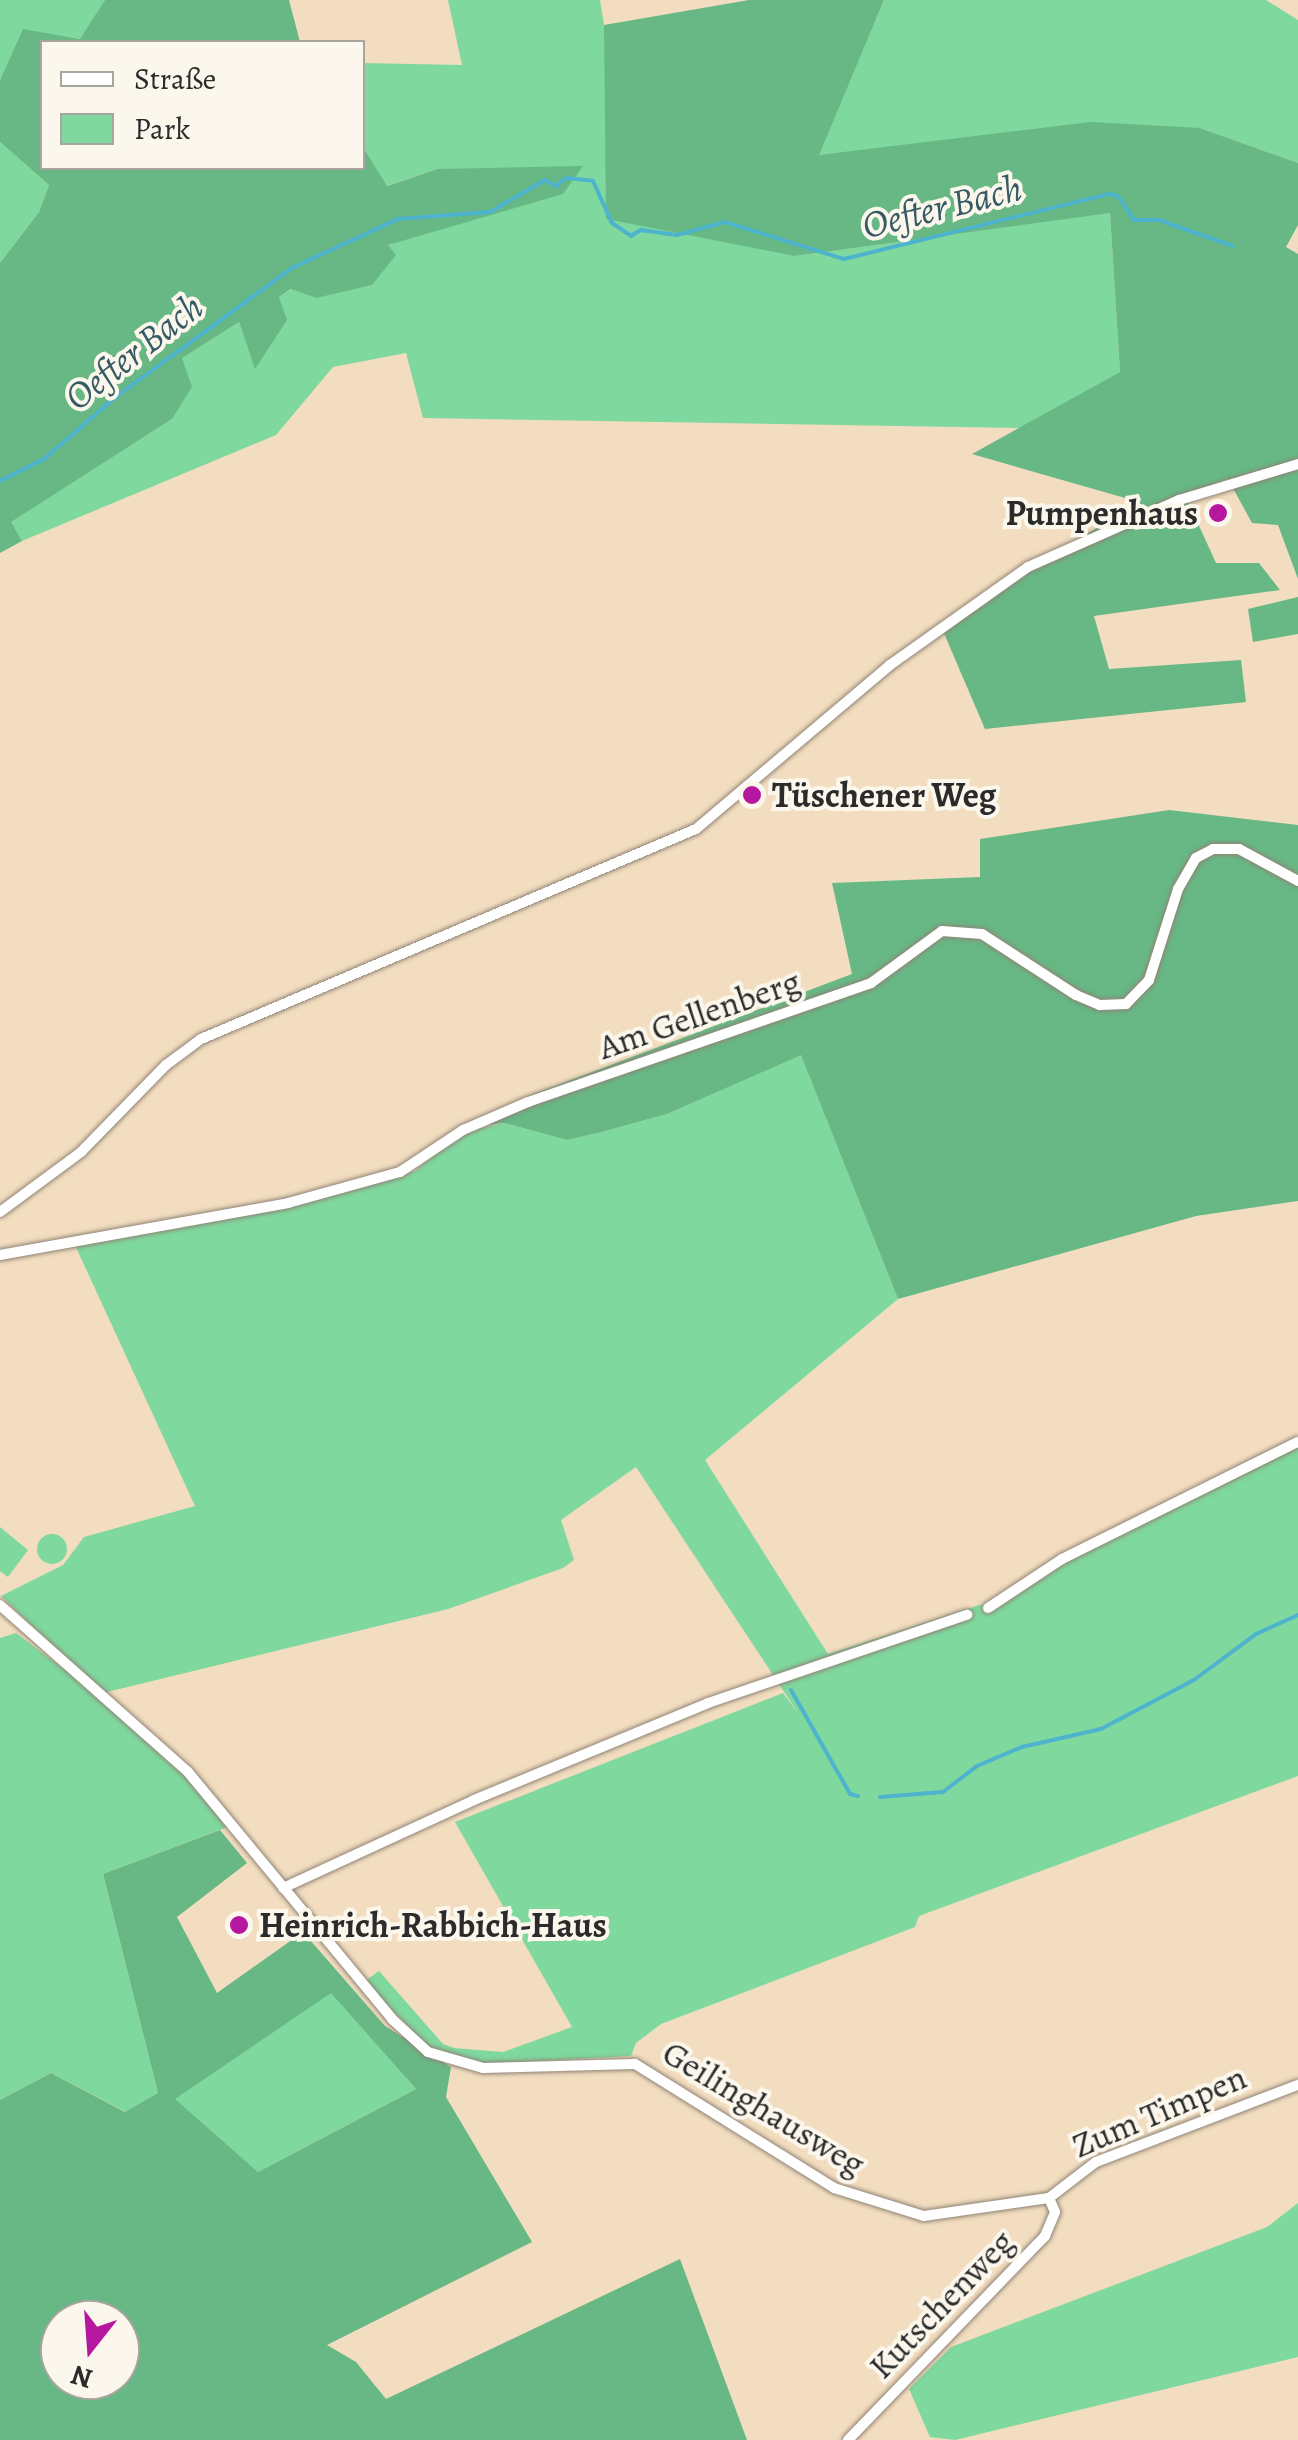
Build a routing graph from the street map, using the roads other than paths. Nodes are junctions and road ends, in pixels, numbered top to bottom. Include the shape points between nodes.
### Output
1 (1298, 464) edge
2 (1298, 881) edge
3 (0, 1212) edge
4 (0, 1254) edge
5 (1298, 1442) edge
6 (0, 1605) edge
7 (988, 1608) dead end
8 (968, 1615) dead end
9 (283, 1888) junction
10 (1298, 2084) edge
11 (1049, 2198) junction
12 (848, 2440) edge

1 - 3 street via 1179,500 1028,567 890,666 696,829 200,1039 81,1152
2 - 4 street, Am Gellenberg via 1240,849 1221,847 1196,858 1178,889 1149,980 1126,1004 1100,1006 1076,995 982,934 942,931 870,983 528,1102 463,1130 400,1172 288,1203
5 - 7 street via 1062,1559
6 - 9 street, Geilinghausweg via 188,1772
8 - 9 street via 708,1703
9 - 11 street, Geilinghausweg via 392,2020 442,2059 483,2068 635,2064 834,2188 924,2216
10 - 11 street, Zum Timpen via 1096,2162
11 - 12 street, Kutschenweg via 1055,2212 1045,2236

